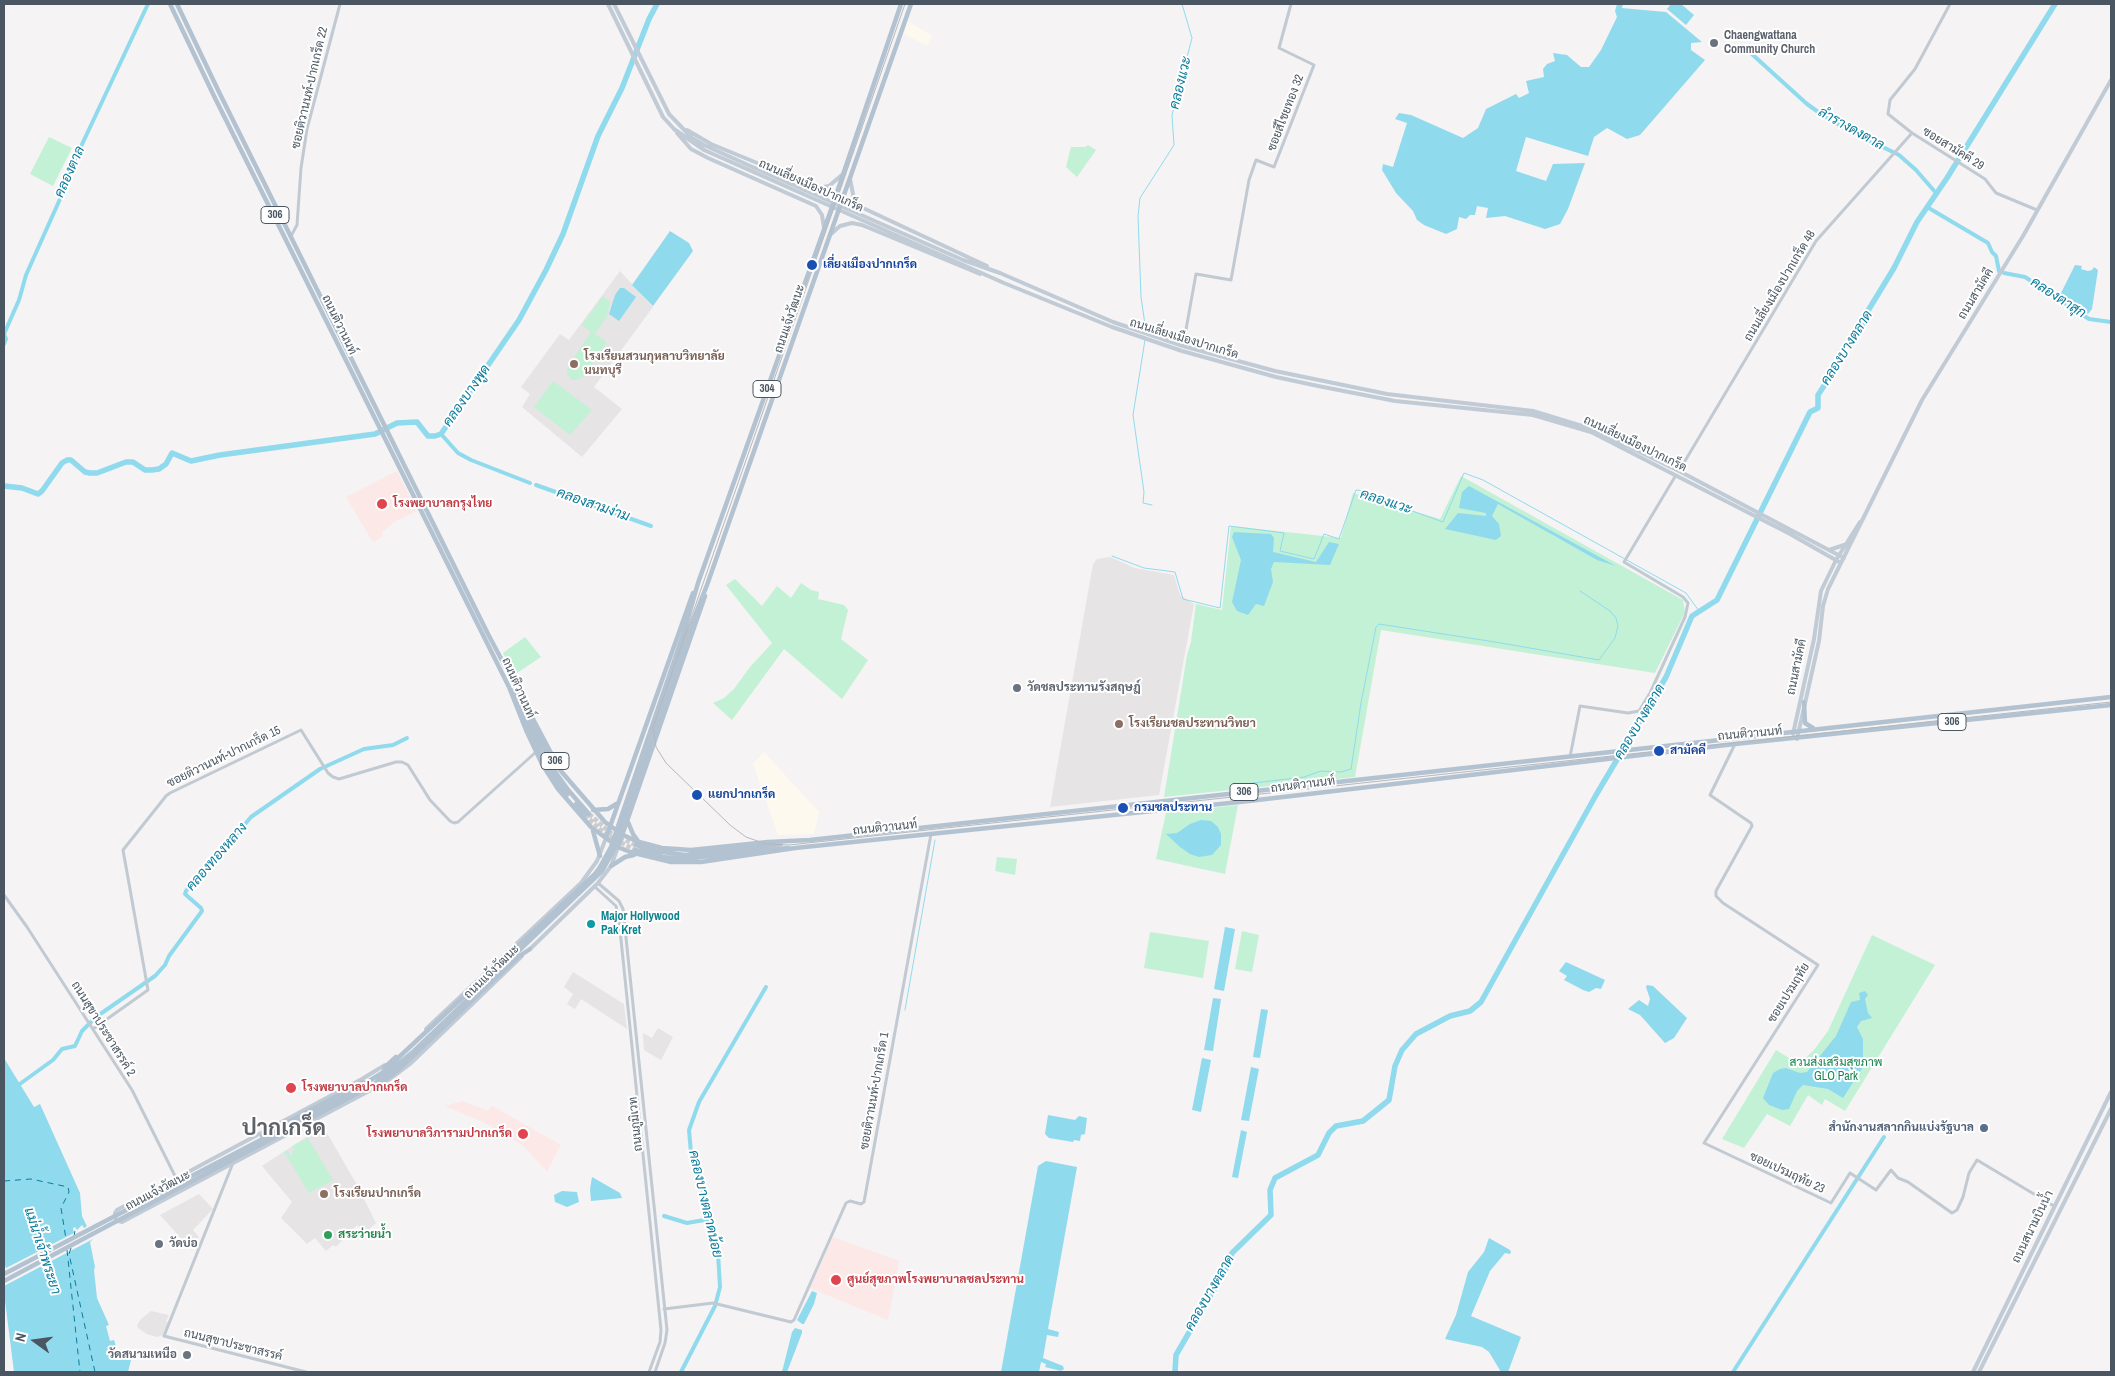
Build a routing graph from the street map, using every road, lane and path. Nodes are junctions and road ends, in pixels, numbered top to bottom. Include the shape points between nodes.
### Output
1 (170, 4) edge
2 (176, 4) edge
3 (340, 4) edge
4 (608, 4) edge
5 (614, 4) edge
6 (901, 4) edge
7 (911, 4) edge
8 (1291, 4) edge
9 (1950, 4) edge
10 (2111, 80) edge
11 (681, 127) junction
12 (674, 130) junction
13 (1912, 133) junction
14 (748, 167) junction
15 (843, 174) junction
16 (850, 179) junction
17 (801, 182) junction
18 (836, 195) junction
19 (796, 197) junction
20 (843, 200) junction
21 (832, 207) junction
22 (840, 210) junction
23 (2038, 210) junction
24 (880, 216) junction
25 (824, 228) junction
26 (873, 230) junction
27 (831, 234) junction
28 (288, 237) junction
29 (924, 244) junction
30 (1000, 273) junction
31 (1004, 283) junction
32 (1142, 335) junction
33 (1152, 338) junction
34 (1183, 346) junction
35 (1678, 473) junction
36 (1762, 518) junction
37 (1861, 520) junction
38 (1848, 542) junction
39 (1829, 550) junction
40 (1838, 557) junction
41 (1844, 558) junction
42 (1841, 562) junction
43 (698, 583) junction
44 (707, 585) junction
45 (511, 686) junction
46 (2111, 697) edge
47 (2104, 698) junction
48 (1804, 702) junction
49 (2111, 705) edge
50 (2104, 706) junction
51 (657, 716) junction
52 (1797, 724) junction
53 (1816, 729) junction
54 (1796, 731) junction
55 (1795, 739) junction
56 (1735, 744) junction
57 (536, 752) junction
58 (1570, 757) junction
59 (1460, 768) junction
60 (630, 769) junction
61 (644, 772) junction
62 (1459, 777) junction
63 (619, 802) junction
64 (589, 813) junction
65 (1028, 816) junction
66 (628, 820) junction
67 (981, 820) junction
68 (1029, 823) junction
69 (611, 826) junction
70 (591, 827) junction
71 (980, 828) junction
72 (932, 833) junction
73 (623, 835) junction
74 (606, 838) junction
75 (637, 846) junction
76 (618, 847) junction
77 (795, 848) junction
78 (638, 855) junction
79 (600, 856) junction
80 (611, 866) junction
81 (597, 885) junction
82 (605, 889) junction
83 (571, 891) junction
84 (602, 893) junction
85 (4, 895) edge
86 (580, 901) junction
87 (530, 949) junction
88 (92, 1028) junction
89 (396, 1057) junction
90 (2111, 1092) edge
91 (361, 1093) junction
92 (2111, 1109) edge
93 (2086, 1141) junction
94 (1704, 1143) joint
95 (2093, 1145) junction
96 (2083, 1146) junction
97 (229, 1150) junction
98 (2091, 1150) junction
99 (234, 1162) junction
100 (178, 1180) junction
101 (146, 1195) junction
102 (152, 1206) junction
103 (2054, 1206) junction
104 (4, 1274) edge
105 (4, 1281) edge
106 (664, 1309) junction
107 (1975, 1368) junction
108 (1980, 1371) edge
109 (306, 1372) edge
110 (650, 1372) edge
111 (655, 1372) edge
112 (1973, 1372) edge

1 - 28 main road, ถนนติวานนท์ / 306
2 - 28 main road, ถนนติวานนท์ / 306
3 - 28 street, ซอยติวานนท์-ปากเกร็ด 22 via 307,128 297,225
4 - 12 main road, ถนนเลี่ยงเมืองปากเกร็ด via 663,117
5 - 11 main road, ถนนเลี่ยงเมืองปากเกร็ด via 669,114
6 - 15 main road, ถนนแจ้งวัฒนะ / 304
7 - 16 main road, ถนนแจ้งวัฒนะ / 304
8 - 34 street, ซอยสีไชยทอง 32 via 1279,48 1314,65 1274,167 1256,160 1248,180 1231,280 1196,274
9 - 13 street via 1915,69 1890,100 1888,114
10 - 23 main road, ถนนสามัคคี
11 - 14 main road, ถนนเลี่ยงเมืองปากเกร็ด via 692,138
11 - 17 main road via 711,144
12 - 14 main road, ถนนเลี่ยงเมืองปากเกร็ด via 704,150
12 - 19 main road via 691,148
13 - 23 street, ซอยสามัคคี 29 via 1985,179 1996,193
13 - 35 street, ถนนเลี่ยงเมืองปากเกร็ด 48 via 1816,241
14 - 29 main road, ถนนเลี่ยงเมืองปากเกร็ด
15 - 17 main road via 829,186 818,188
15 - 18 main road, ถนนแจ้งวัฒนะ / 304
16 - 20 main road, ถนนแจ้งวัฒนะ / 304
16 - 24 main road via 857,204
17 - 19 main road via 804,193
18 - 20 main road via 837,201
18 - 21 main road, ถนนแจ้งวัฒนะ / 304
19 - 25 main road via 816,206 822,215
20 - 22 main road, ถนนแจ้งวัฒนะ / 304
21 - 22 main road via 837,205
21 - 25 main road, ถนนแจ้งวัฒนะ / 304
22 - 27 main road, ถนนแจ้งวัฒนะ / 304
23 - 37 main road, ถนนสามัคคี via 1922,400
24 - 26 main road via 870,222
24 - 30 main road
25 - 43 main road, ถนนแจ้งวัฒนะ / 304
26 - 27 main road via 852,223 840,226
26 - 31 main road
27 - 44 main road, ถนนแจ้งวัฒนะ / 304
28 - 45 main road, ถนนติวานนท์ / 306 via 382,425 419,510
29 - 30 main road, ถนนเลี่ยงเมืองปากเกร็ด
29 - 31 main road, ถนนเลี่ยงเมืองปากเกร็ด
30 - 32 main road, ถนนเลี่ยงเมืองปากเกร็ด
31 - 32 main road, ถนนเลี่ยงเมืองปากเกร็ด via 1112,327
32 - 33 main road, ถนนเลี่ยงเมืองปากเกร็ด
33 - 34 main road, ถนนเลี่ยงเมืองปากเกร็ด
33 - 35 main road, ถนนเลี่ยงเมืองปากเกร็ด via 1226,364 1318,386 1395,401 1555,420 1598,435
34 - 35 main road, ถนนเลี่ยงเมืองปากเกร็ด via 1275,371 1396,396 1533,411 1610,436
35 - 36 main road, ถนนเลี่ยงเมืองปากเกร็ด
35 - 58 street, ถนนเลี่ยงเมืองปากเกร็ด 48 via 1625,560 1683,597 1688,609 1639,711 1628,714 1580,706
36 - 39 main road, ถนนเลี่ยงเมืองปากเกร็ด
36 - 40 main road, ถนนเลี่ยงเมืองปากเกร็ด
37 - 38 main road, ถนนสามัคคี
37 - 41 main road, ถนนสามัคคี
38 - 39 main road
38 - 40 main road, ถนนสามัคคี
39 - 40 main road, ถนนเลี่ยงเมืองปากเกร็ด
40 - 41 main road
40 - 42 main road
40 - 52 main road, ถนนสามัคคี via 1821,591
41 - 42 main road, ถนนสามัคคี
42 - 48 main road, ถนนสามัคคี via 1823,606 1819,642
43 - 51 main road, ถนนแจ้งวัฒนะ
43 - 60 main road, ถนนแจ้งวัฒนะ / 304 via 681,622
44 - 51 main road, ถนนแจ้งวัฒนะ
44 - 61 main road, ถนนแจ้งวัฒนะ / 304 via 695,629
45 - 57 main road, ถนนติวานนท์ / 306
45 - 64 main road, ถนนติวานนท์ / 306
45 - 64 main road, 306 via 548,768 566,794
46 - 47 main road, ถนนติวานนท์ / 306
47 - 50 main road
47 - 53 main road, ถนนติวานนท์ / 306
48 - 52 main road, ถนนสามัคคี
48 - 53 main road via 1805,723
49 - 50 main road, ถนนติวานนท์ / 306
50 - 55 main road, ถนนติวานนท์ / 306
51 - 91 main road, ถนนแจ้งวัฒนะ via 614,848 602,871 404,1060
51 - 100 main road, ถนนแจ้งวัฒนะ via 611,847 594,874 382,1073 343,1097
52 - 54 main road, ถนนสามัคคี
53 - 54 main road, ถนนติวานนท์ / 306
54 - 55 main road, ถนนสามัคคี
54 - 58 main road, ถนนติวานนท์ / 306
55 - 56 main road, ถนนติวานนท์ / 306
56 - 62 main road, ถนนติวานนท์ / 306
56 - 94 street, ซอยเปรมฤทัย via 1710,795 1751,822 1752,826 1716,896 1818,965
57 - 70 main road, ถนนติวานนท์ / 306 via 558,789
57 - 88 street, ซอยติวานนท์-ปากเกร็ด 15 via 454,823 430,800 402,762 339,779 328,773 303,731 298,730 166,796 123,850 148,990
58 - 59 main road, ถนนติวานนท์ / 306
59 - 62 main road
59 - 65 main road, ถนนติวานนท์ / 306
60 - 61 main road via 635,775
60 - 63 main road, ถนนแจ้งวัฒนะ / 304
61 - 66 main road, ถนนแจ้งวัฒนะ / 304
62 - 68 main road, ถนนติวานนท์ / 306
63 - 64 main road via 608,809
63 - 69 main road, ถนนแจ้งวัฒนะ / 304
64 - 69 main road, ถนนติวานนท์ / 306
65 - 67 main road, ถนนติวานนท์ / 306
65 - 68 main road
66 - 73 main road, ถนนแจ้งวัฒนะ / 304
66 - 75 main road
67 - 71 main road
67 - 75 main road, ถนนติวานนท์ / 306 via 691,850
68 - 71 main road, ถนนติวานนท์ / 306
69 - 73 main road, ถนนติวานนท์ / 306
69 - 74 main road, ถนนแจ้งวัฒนะ / 304
70 - 74 main road, ถนนติวานนท์ / 306
70 - 79 main road
71 - 72 main road, ถนนติวานนท์ / 306
72 - 77 main road, ถนนติวานนท์ / 306
72 - 106 street, ซอยติวานนท์-ปากเกร็ด 1 via 864,1201 861,1204 846,1203 791,1322 713,1303
73 - 75 main road, ถนนติวานนท์ / 306
73 - 76 main road, ถนนแจ้งวัฒนะ / 304
74 - 76 main road, ถนนติวานนท์ / 306
74 - 79 main road, ถนนแจ้งวัฒนะ
75 - 77 main road, 306 via 663,857 682,859
76 - 78 main road, ถนนติวานนท์ / 306
76 - 80 main road, ถนนแจ้งวัฒนะ
77 - 78 main road, ถนนติวานนท์ / 306 via 691,863 660,861
78 - 80 main road via 625,857
79 - 83 main road, ถนนแจ้งวัฒนะ via 593,869
80 - 81 main road, ถนนแจ้งวัฒนะ
81 - 82 street, ถนนภูมิเวท
81 - 84 street, ถนนภูมิเวท
81 - 86 main road, ถนนแจ้งวัฒนะ
82 - 84 street
82 - 106 street, ถนนภูมิเวท via 620,901 623,909
83 - 86 main road via 580,893
83 - 89 main road, ถนนแจ้งวัฒนะ
84 - 110 street, ถนนภูมิเวท via 618,910 661,1330
85 - 88 street, ถนนสุขาประชาสรรค์ 2
86 - 87 main road, ถนนแจ้งวัฒนะ
87 - 91 main road via 390,1077
87 - 99 main road, ถนนแจ้งวัฒนะ via 392,1078
88 - 100 street, ถนนสุขาประชาสรรค์ 2 via 135,1096
89 - 97 main road, ถนนแจ้งวัฒนะ via 362,1079
89 - 100 main road via 372,1077
90 - 93 main road, ถนนสนามบินน้ำ
91 - 105 main road, ถนนแจ้งวัฒนะ
92 - 95 main road, ถนนสนามบินน้ำ
93 - 95 main road
93 - 96 main road, ถนนสนามบินน้ำ
94 - 103 street, ซอยเปรมฤทัย 23 via 1831,1203 1850,1173 1876,1190 1891,1170 1898,1178 1952,1213 1957,1210 1969,1173 1977,1160
95 - 98 main road, ถนนสนามบินน้ำ
96 - 98 main road
96 - 103 main road, ถนนสนามบินน้ำ
97 - 99 main road
97 - 100 main road, ถนนแจ้งวัฒนะ
98 - 108 main road, ถนนสนามบินน้ำ
99 - 102 main road, ถนนแจ้งวัฒนะ
99 - 109 street, ถนนสุขาประชาสรรค์ via 164,1336
100 - 101 main road, ถนนแจ้งวัฒนะ
100 - 104 main road, ถนนแจ้งวัฒนะ
101 - 102 main road
101 - 102 main road, ถนนแจ้งวัฒนะ via 116,1210 116,1220 122,1222
103 - 107 main road, ถนนสนามบินน้ำ
106 - 111 street, ถนนภูมิเวท via 666,1337
107 - 108 main road
107 - 112 main road, ถนนสนามบินน้ำ

